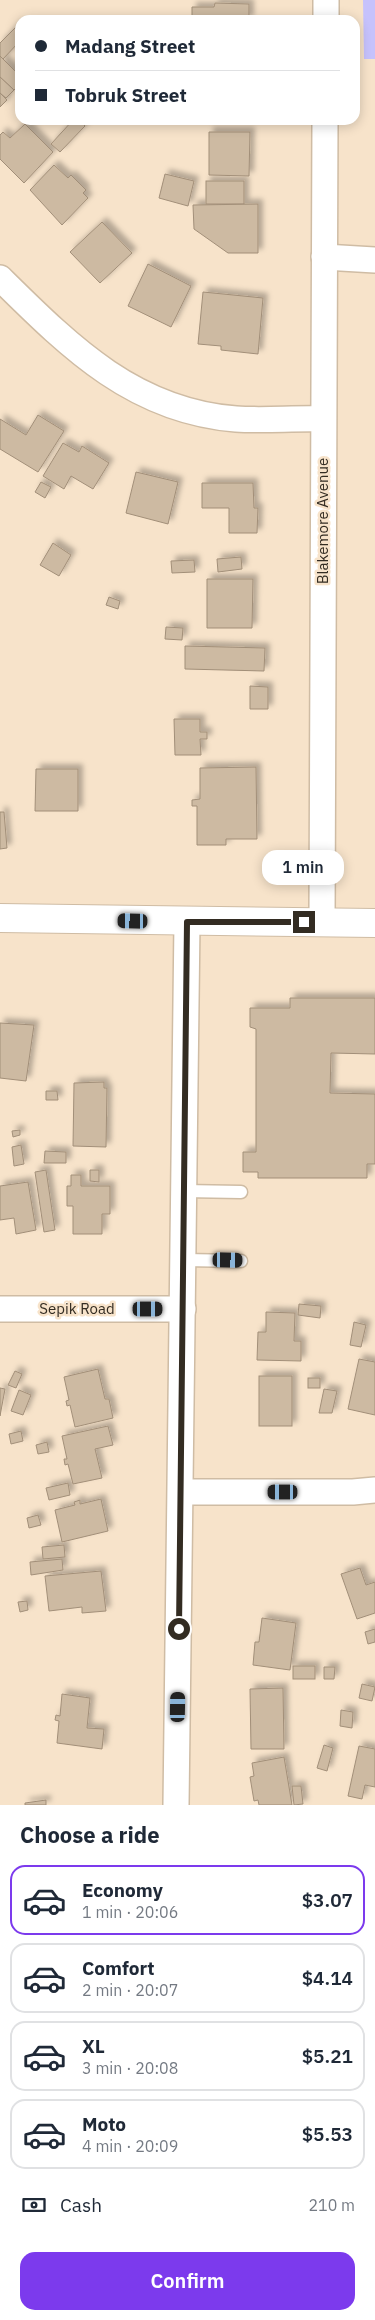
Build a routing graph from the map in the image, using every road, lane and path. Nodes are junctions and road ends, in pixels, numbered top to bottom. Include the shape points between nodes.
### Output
1 (326, 0) edge
2 (326, 15) edge
3 (325, 125) edge
4 (324, 257) junction
5 (375, 260) edge
6 (0, 278) edge
7 (323, 419) junction
8 (0, 918) edge
9 (187, 922) junction
10 (322, 922) junction
11 (375, 923) edge
12 (184, 1190) junction
13 (241, 1192) dead end
14 (184, 1260) junction
15 (240, 1261) dead end
16 (0, 1309) edge
17 (183, 1309) junction
18 (375, 1490) edge
19 (182, 1492) junction
20 (176, 1805) edge

1 - 2 street
3 - 4 street, Blakemore Avenue
4 - 5 street
4 - 7 street, Blakemore Avenue
6 - 7 street via 64,341 101,370 148,396 189,410 235,419
7 - 10 street, Blakemore Avenue
8 - 9 street
9 - 10 street
9 - 12 street
10 - 11 street
12 - 13 lane
12 - 14 street
14 - 15 lane
14 - 17 street
16 - 17 street, Sepik Road
17 - 19 street
18 - 19 street
19 - 20 street

